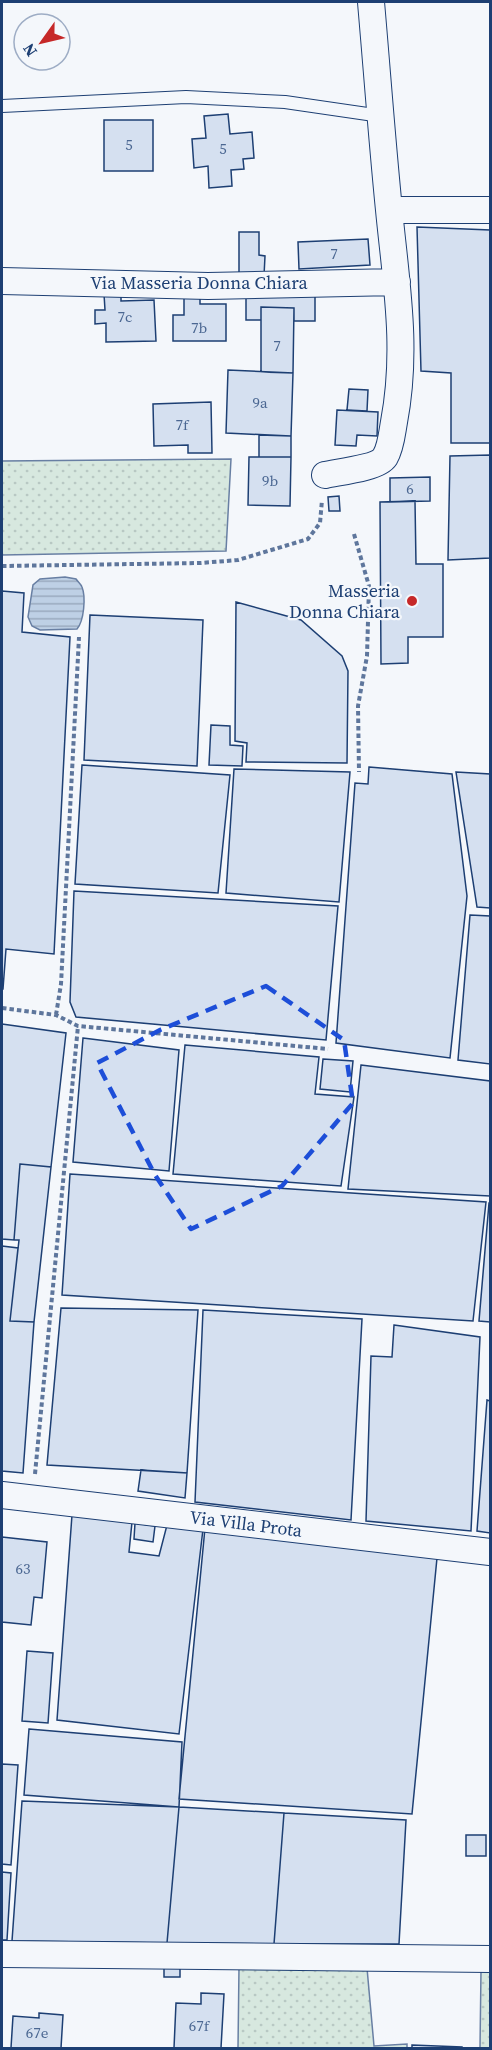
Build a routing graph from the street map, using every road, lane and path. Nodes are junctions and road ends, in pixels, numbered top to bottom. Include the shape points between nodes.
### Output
1 (371, 2) edge
2 (2, 106) edge
3 (381, 116) junction
4 (389, 210) junction
5 (490, 210) edge
6 (2, 281) edge
7 (397, 282) junction
8 (325, 475) joint
9 (354, 534) dead end
10 (2, 566) edge
11 (79, 637) dead end
12 (359, 772) dead end
13 (2, 1008) edge
14 (56, 1015) junction
15 (78, 1026) junction
16 (328, 1049) dead end
17 (2, 1494) edge
18 (33, 1498) junction
19 (490, 1552) edge
20 (2, 1954) edge
21 (490, 1959) edge

1 - 3 street
2 - 3 lane via 186,97 285,102
3 - 4 street
4 - 5 street
4 - 7 street
6 - 7 street, Via Masseria Donna Chiara via 208,286
7 - 8 street via 400,390 388,450 384,459 372,465
8 - 10 path via 320,523 308,539 279,549 238,560 201,563
9 - 12 path via 369,586 367,656 358,706
11 - 14 path via 61,984
13 - 14 path
14 - 15 path
15 - 16 path
15 - 18 path
17 - 18 street, Via Villa Prota
18 - 19 street, Via Villa Prota
20 - 21 street

